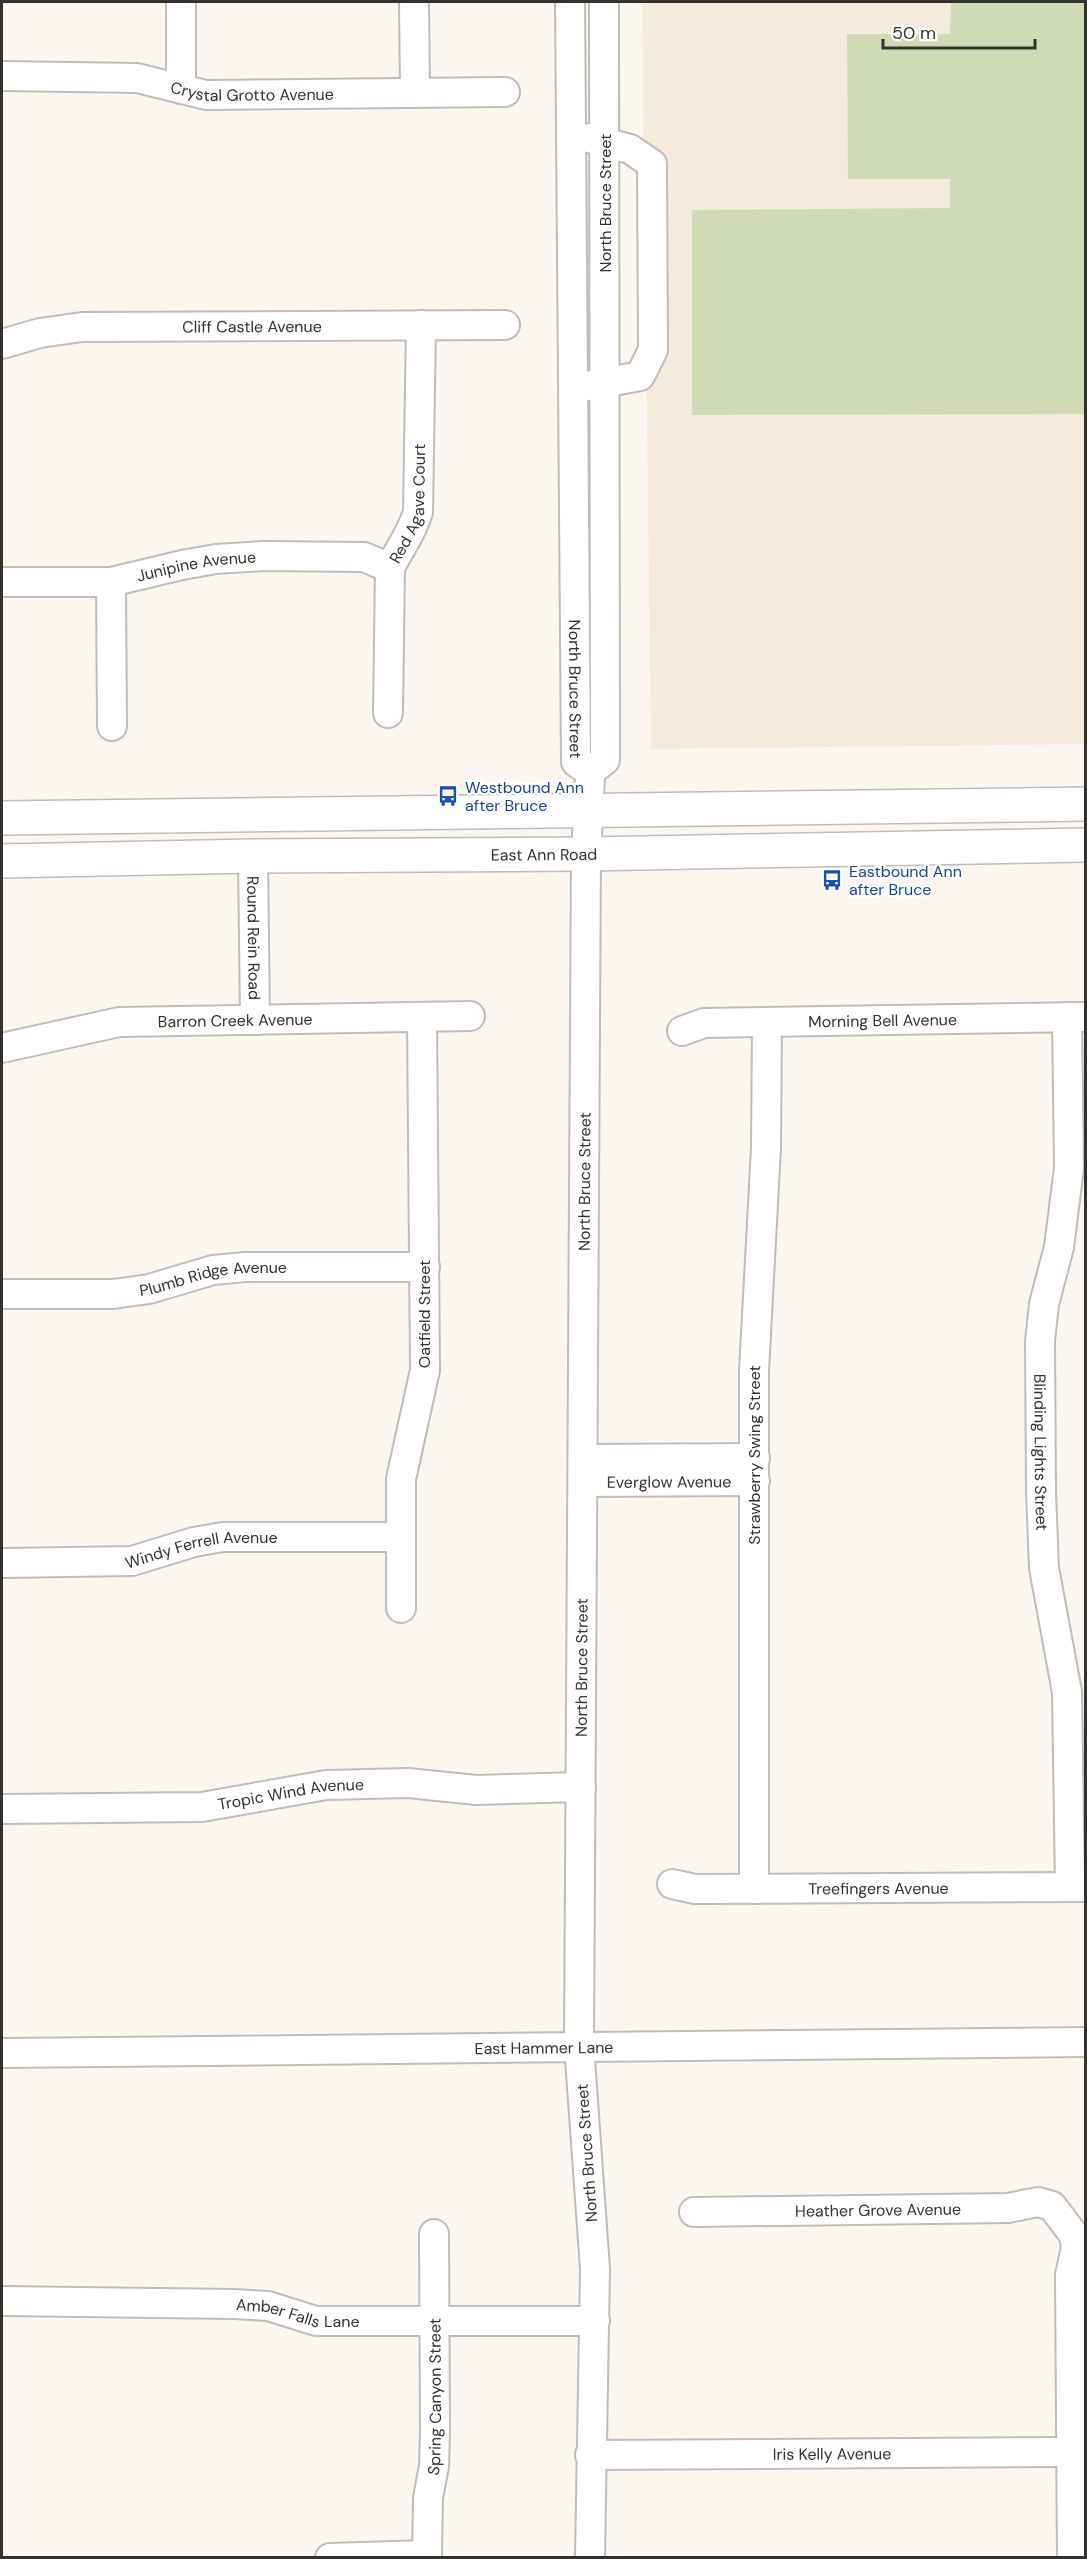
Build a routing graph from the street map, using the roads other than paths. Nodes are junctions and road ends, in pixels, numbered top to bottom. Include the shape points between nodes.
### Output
1 (181, 2) edge
2 (414, 2) edge
3 (570, 2) edge
4 (604, 2) edge
5 (2, 76) edge
6 (181, 89) junction
7 (505, 92) dead end
8 (415, 93) junction
9 (570, 133) junction
10 (605, 142) junction
11 (421, 325) junction
12 (505, 325) dead end
13 (2, 344) edge
14 (605, 382) junction
15 (573, 388) junction
16 (390, 568) junction
17 (2, 582) edge
18 (111, 582) junction
19 (388, 713) dead end
20 (112, 726) dead end
21 (590, 777) dead end
22 (1086, 804) edge
23 (589, 811) junction
24 (2, 818) edge
25 (1086, 845) edge
26 (586, 854) junction
27 (253, 856) junction
28 (2, 861) edge
29 (470, 1016) dead end
30 (1076, 1017) edge
31 (422, 1018) junction
32 (255, 1020) junction
33 (767, 1022) junction
34 (682, 1030) dead end
35 (2, 1048) edge
36 (424, 1267) junction
37 (2, 1294) edge
38 (583, 1470) junction
39 (755, 1470) junction
40 (400, 1537) junction
41 (2, 1563) edge
42 (401, 1608) dead end
43 (581, 1787) junction
44 (2, 1809) edge
45 (672, 1884) dead end
46 (1078, 1887) edge
47 (754, 1889) junction
48 (1086, 2042) edge
49 (579, 2045) junction
50 (2, 2053) edge
51 (694, 2212) dead end
52 (434, 2234) dead end
53 (2, 2301) edge
54 (435, 2321) junction
55 (595, 2321) junction
56 (1072, 2452) junction
57 (590, 2455) junction
58 (427, 2556) edge
59 (330, 2558) edge
60 (590, 2558) edge
61 (1072, 2558) edge

1 - 6 street
2 - 8 street
3 - 9 street, North Bruce Street
4 - 10 street, North Bruce Street
5 - 6 street, Crystal Grotto Avenue via 137,78
6 - 8 street, Crystal Grotto Avenue via 206,94
7 - 8 street, Crystal Grotto Avenue
9 - 10 street
9 - 15 street, North Bruce Street
10 - 14 street, North Bruce Street
10 - 14 street via 630,149 652,164 652,350 640,376
11 - 12 street, Cliff Castle Avenue
11 - 13 street, Cliff Castle Avenue via 82,327
11 - 16 street, Red Agave Court via 418,512 412,532
14 - 15 street
14 - 15 street, North Bruce Street via 605,760 590,772 576,762
16 - 18 street, Junipine Avenue via 364,557 264,556 193,563
16 - 19 street, Red Agave Court
17 - 18 street, Junipine Avenue
18 - 20 street
21 - 23 street, North Bruce Street
22 - 23 main road
23 - 24 main road
23 - 26 street, North Bruce Street
25 - 26 main road, East Ann Road
26 - 27 main road, East Ann Road
26 - 38 street, North Bruce Street
27 - 28 main road, East Ann Road
27 - 32 street, Round Rein Road
29 - 31 street, Barron Creek Avenue
30 - 33 street, Morning Bell Avenue
30 - 46 street, Blinding Lights Street via 1069,1168 1059,1247 1044,1304 1040,1341 1044,1568 1067,1692
31 - 32 street, Barron Creek Avenue
31 - 36 street, Oatfield Street
32 - 35 street, Barron Creek Avenue via 119,1022
33 - 34 street, Morning Bell Avenue via 704,1023
33 - 39 street, Strawberry Swing Street via 766,1148 754,1371
36 - 37 street, Plumb Ridge Avenue via 245,1267 213,1270 148,1289 113,1294
36 - 40 street, Oatfield Street via 425,1370 401,1479
38 - 39 street, Everglow Avenue
38 - 43 street, North Bruce Street
39 - 47 street, Strawberry Swing Street
40 - 41 street, Windy Ferrell Avenue via 223,1538 194,1542 132,1561
40 - 42 street, Oatfield Street
43 - 44 street, Tropic Wind Avenue via 476,1790 408,1783 338,1785 202,1807
43 - 49 street, North Bruce Street
45 - 47 street, Treefingers Avenue via 695,1889
46 - 47 street, Treefingers Avenue
48 - 49 street, East Hammer Lane
49 - 50 street, East Hammer Lane
49 - 55 street, North Bruce Street via 595,2269
51 - 56 street, Heather Grove Avenue via 1008,2208 1038,2202 1052,2206 1074,2235 1076,2247 1070,2275
52 - 54 street, Spring Canyon Street
53 - 54 street, Amber Falls Lane via 234,2304 268,2306 316,2321
54 - 55 street, Amber Falls Lane
54 - 58 street, Spring Canyon Street via 435,2439
55 - 57 street, North Bruce Street
56 - 57 street, Iris Kelly Avenue
56 - 61 street
57 - 60 street, North Bruce Street
58 - 59 street

